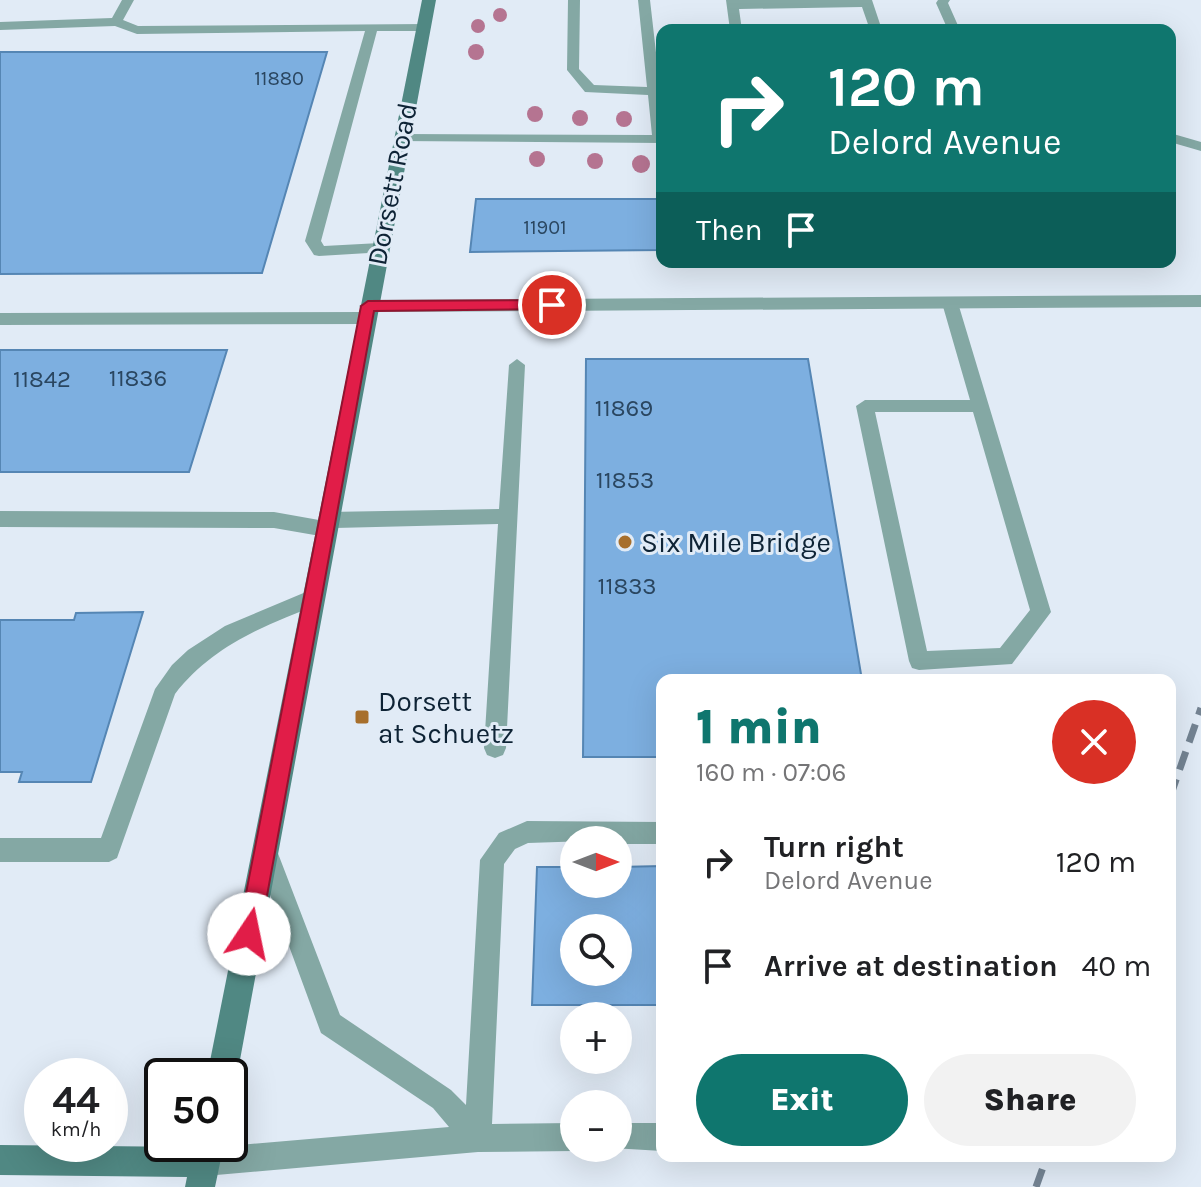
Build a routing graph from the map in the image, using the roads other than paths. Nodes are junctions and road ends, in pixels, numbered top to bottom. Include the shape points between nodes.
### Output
1 (128, 0) edge
2 (429, 0) edge
3 (574, 0) edge
4 (644, 0) edge
5 (944, 0) edge
6 (867, 1) edge
7 (733, 3) edge
8 (116, 22) junction
9 (735, 24) edge
10 (874, 24) edge
11 (951, 24) edge
12 (0, 26) edge
13 (372, 27) junction
14 (423, 27) junction
15 (654, 91) junction
16 (656, 105) edge
17 (401, 138) junction
18 (656, 139) edge
19 (1176, 139) edge
20 (1201, 147) edge
21 (380, 248) junction
22 (1201, 301) edge
23 (950, 303) junction
24 (367, 312) junction
25 (0, 319) edge
26 (517, 365) dead end
27 (980, 406) junction
28 (508, 516) junction
29 (0, 519) edge
30 (327, 524) junction
31 (313, 598) junction
32 (495, 748) dead end
33 (656, 833) edge
34 (265, 849) junction
35 (0, 850) edge
36 (225, 1058) edge
37 (560, 1137) edge
38 (632, 1137) edge
39 (656, 1137) edge
40 (478, 1138) junction
41 (0, 1160) edge
42 (205, 1164) edge

1 - 8 lane
2 - 14 main road, Dorsett Road
3 - 15 lane via 573,70 590,89
4 - 15 lane
5 - 11 lane
6 - 7 lane
6 - 10 lane
7 - 9 lane
8 - 12 lane
8 - 13 lane via 137,30
13 - 14 lane
13 - 21 lane via 313,241 319,251
14 - 17 main road, Dorsett Road
15 - 16 lane
17 - 18 lane
17 - 21 main road, Dorsett Road
19 - 20 lane
21 - 24 main road, Dorsett Road
22 - 23 street
23 - 24 street
23 - 27 lane
24 - 25 lane
24 - 30 main road, Dorsett Road
26 - 28 lane
27 - 27 lane via 1041,612 1005,657 919,661 865,406
28 - 30 lane
28 - 32 lane
29 - 30 lane
30 - 31 main road, Dorsett Road
31 - 34 main road, Dorsett Road
31 - 35 lane via 241,626 174,676 109,850
33 - 40 lane via 527,832 507,841 492,860
34 - 36 main road, Dorsett Road
34 - 40 lane via 330,1024 442,1099
37 - 40 lane
38 - 39 lane
40 - 42 lane
41 - 42 main road

